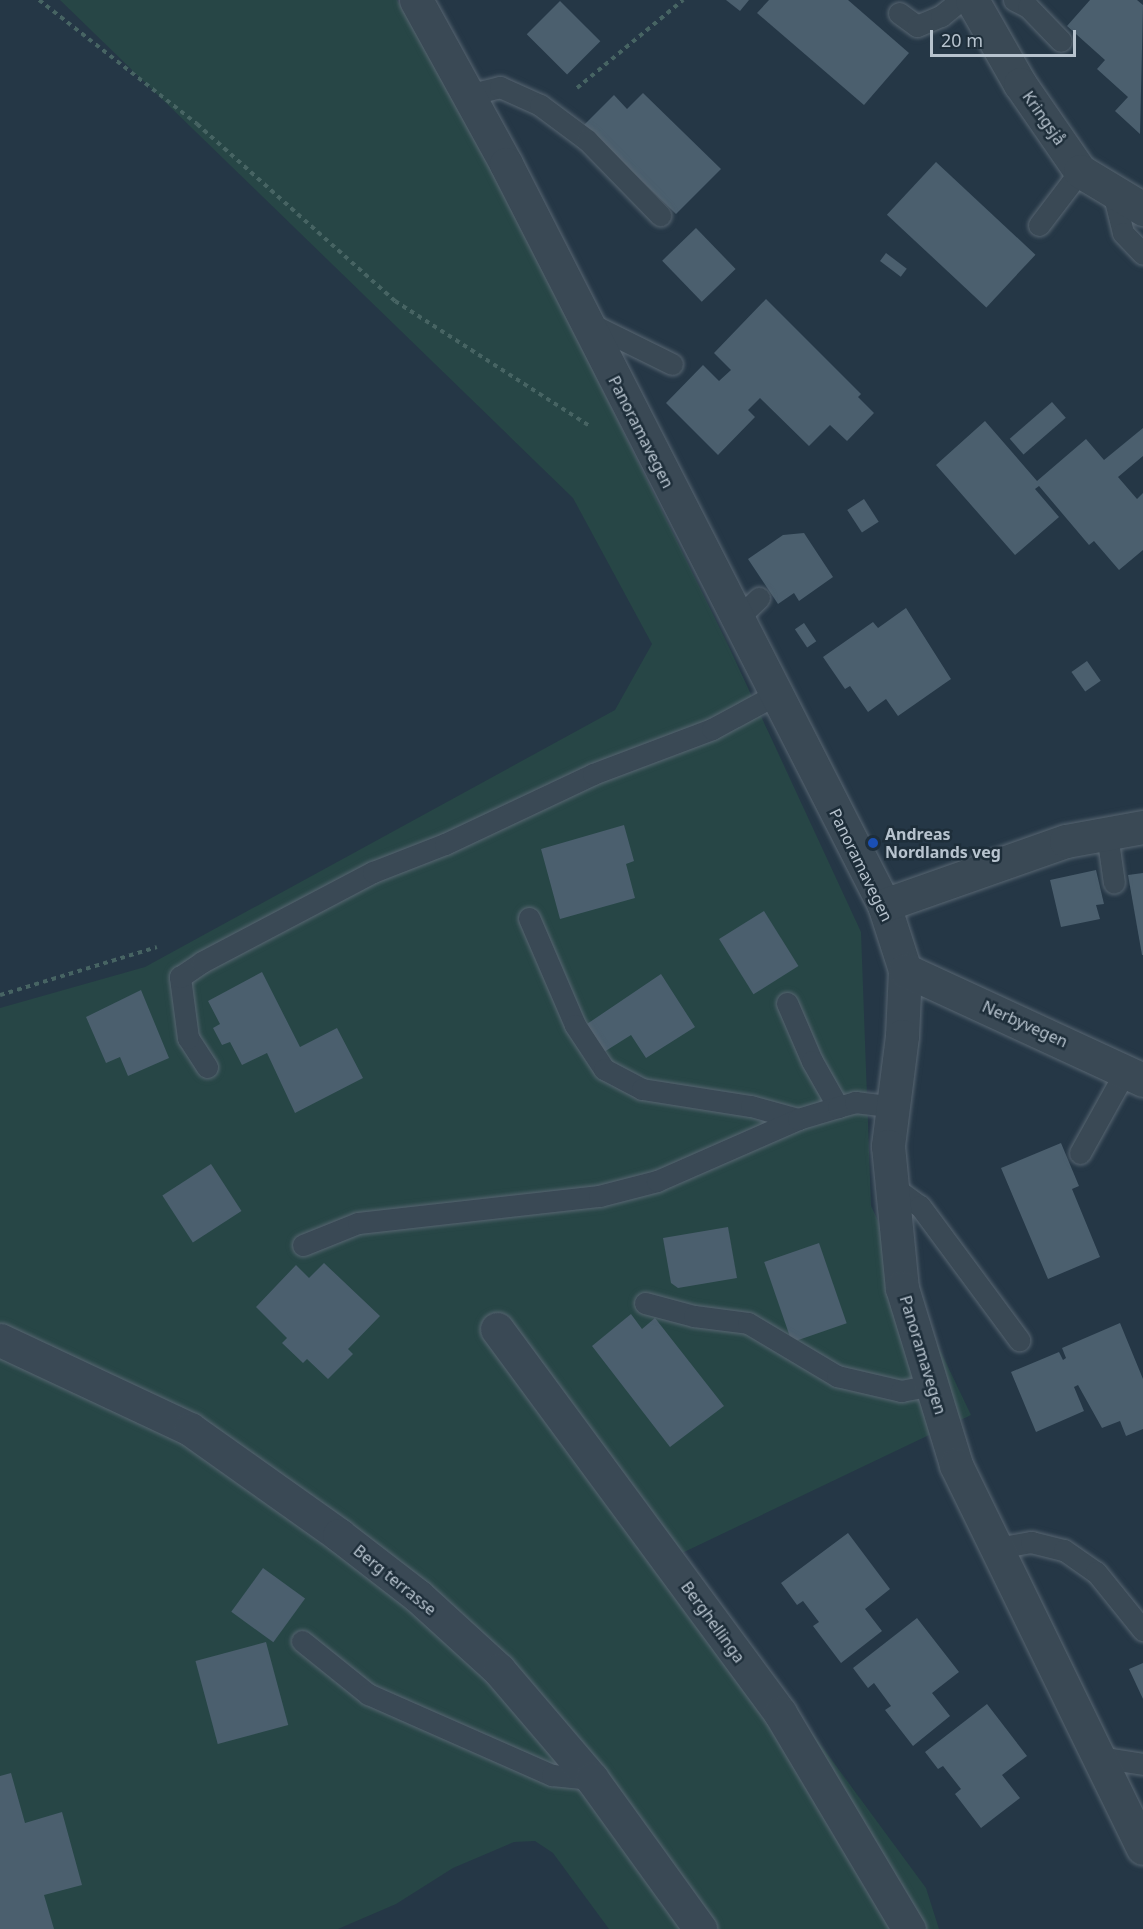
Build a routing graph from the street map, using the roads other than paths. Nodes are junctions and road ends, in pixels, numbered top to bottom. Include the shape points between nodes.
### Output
1 (416, 0) edge
2 (961, 0) edge
3 (972, 0) edge
4 (1014, 0) edge
5 (899, 13) dead end
6 (1061, 41) dead end
7 (468, 95) junction
8 (1080, 171) junction
9 (1113, 192) junction
10 (1143, 209) edge
11 (660, 215) dead end
12 (1040, 225) dead end
13 (1143, 254) edge
14 (585, 321) junction
15 (672, 364) dead end
16 (775, 695) junction
17 (1143, 827) edge
18 (1107, 834) junction
19 (1114, 883) dead end
20 (884, 905) junction
21 (529, 918) dead end
22 (905, 970) junction
23 (787, 1003) dead end
24 (207, 1067) dead end
25 (1134, 1075) edge
26 (838, 1107) junction
27 (893, 1107) junction
28 (798, 1119) junction
29 (1080, 1153) dead end
30 (892, 1186) junction
31 (303, 1245) dead end
32 (645, 1303) dead end
33 (497, 1329) dead end
34 (0, 1340) edge
35 (1019, 1340) dead end
36 (932, 1385) junction
37 (997, 1548) junction
38 (1143, 1630) edge
39 (302, 1641) dead end
40 (1099, 1757) junction
41 (1143, 1764) edge
42 (592, 1779) junction
43 (1143, 1848) edge
44 (700, 1929) edge
45 (909, 1929) edge

1 - 7 street, Panoramavegen
2 - 5 lane via 940,16 917,26
3 - 8 street, Kringsjå via 1020,84
4 - 6 lane via 1028,7
7 - 11 lane via 500,87 548,111 587,140
7 - 14 street, Panoramavegen
8 - 9 street, Kringsjå
8 - 12 lane
9 - 10 street, Kringsjå
9 - 13 lane via 1123,233
14 - 15 lane
14 - 16 street, Panoramavegen via 635,423 748,609
16 - 20 street, Panoramavegen
16 - 24 lane via 712,729 594,774 373,873 287,915 180,977 188,1038
17 - 18 street
18 - 19 lane
18 - 20 street via 1066,841
20 - 22 street, Panoramavegen
21 - 28 lane via 575,1025 604,1069 642,1089 751,1106
22 - 25 street, Nerbyvegen
22 - 27 street, Panoramavegen
23 - 26 lane via 812,1061
25 - 29 lane
26 - 27 lane via 855,1101
26 - 28 lane
27 - 30 street, Panoramavegen via 888,1146
28 - 31 lane via 657,1181 628,1189 599,1196 358,1222
30 - 35 lane via 920,1206
30 - 36 street, Panoramavegen via 902,1288
32 - 36 lane via 694,1316 748,1323 837,1376 901,1390
33 - 45 street, Berghellinga via 780,1713
34 - 42 street, Berg terrasse via 190,1429 339,1535 418,1596 499,1670
36 - 37 street, Panoramavegen via 956,1465
37 - 38 lane via 1031,1542 1064,1550 1095,1572
37 - 40 street, Panoramavegen
39 - 42 lane via 368,1694 552,1775
40 - 41 lane
40 - 43 street, Panoramavegen
42 - 44 street, Berg terrasse

